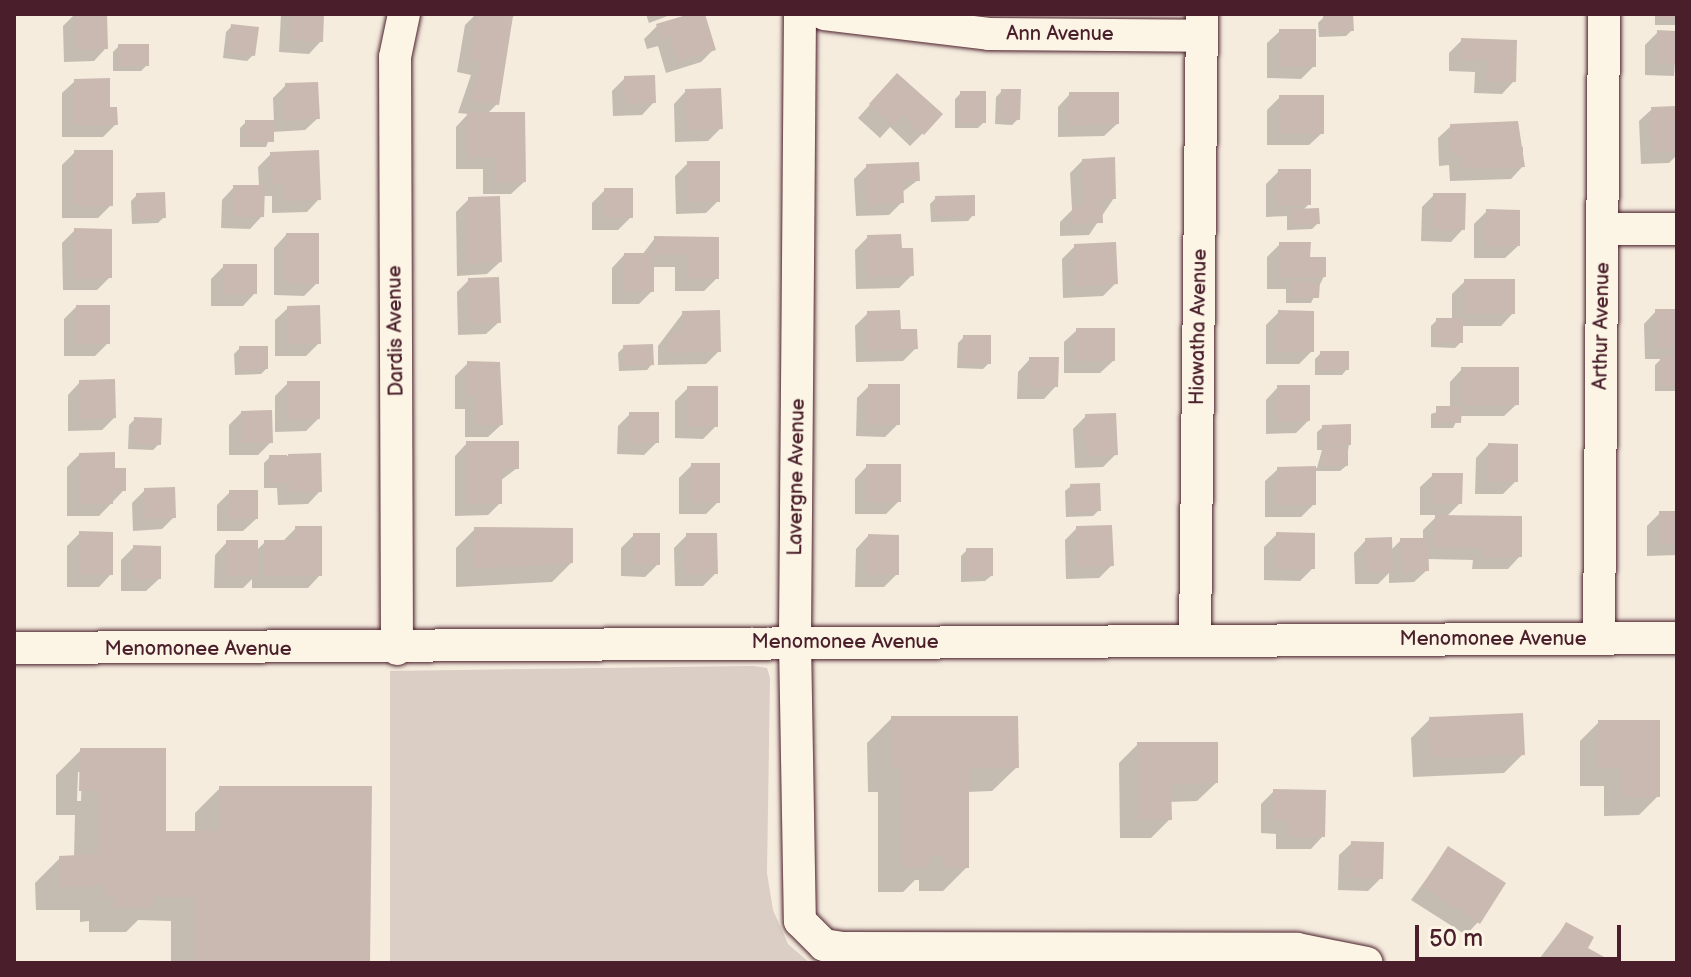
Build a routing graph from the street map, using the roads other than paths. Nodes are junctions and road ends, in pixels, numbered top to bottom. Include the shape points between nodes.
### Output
1 (404, 14) edge
2 (800, 14) edge
3 (824, 14) edge
4 (1604, 14) edge
5 (1202, 25) edge
6 (1603, 229) junction
7 (1677, 229) edge
8 (1599, 638) junction
9 (1677, 638) edge
10 (1195, 640) junction
11 (795, 642) junction
12 (14, 648) edge
13 (397, 649) junction
14 (1235, 956) edge
15 (1367, 963) edge

1 - 13 street, Dardis Avenue via 395,57
2 - 11 street, Lavergne Avenue
3 - 5 street, Ann Avenue via 989,34
4 - 6 street, Arthur Avenue
5 - 10 street, Hiawatha Avenue
6 - 7 street
6 - 8 street, Arthur Avenue
8 - 9 street, Menomonee Avenue
8 - 10 street, Menomonee Avenue
10 - 11 street, Menomonee Avenue
11 - 13 street, Menomonee Avenue
11 - 14 street, Lavergne Avenue via 796,899 800,921 813,936 843,948
12 - 13 street, Menomonee Avenue
14 - 15 street via 1297,949

